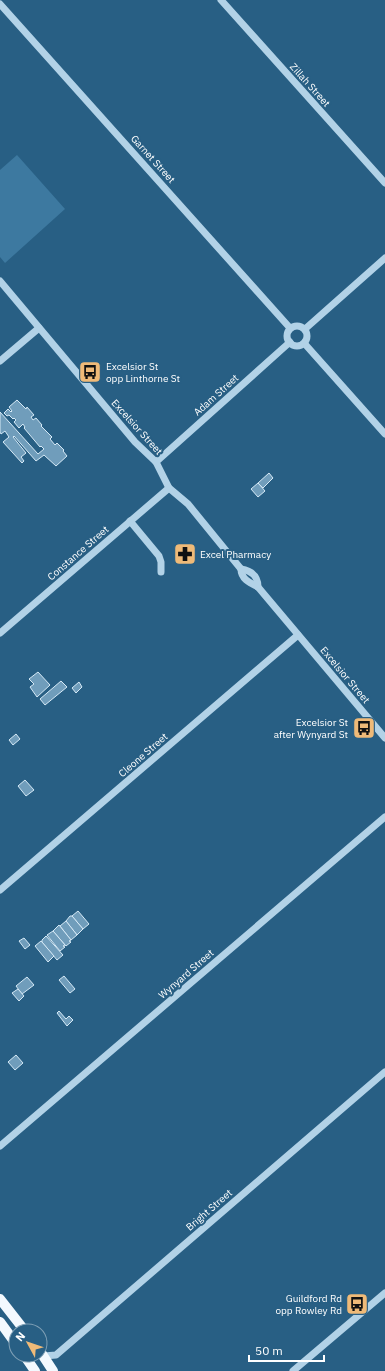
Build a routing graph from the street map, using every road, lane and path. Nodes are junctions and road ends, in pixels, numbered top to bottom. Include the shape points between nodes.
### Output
1 (221, 0) edge
2 (0, 4) edge
3 (385, 183) edge
4 (385, 258) edge
5 (0, 281) edge
6 (39, 328) junction
7 (290, 328) junction
8 (305, 329) junction
9 (290, 342) junction
10 (304, 343) junction
11 (0, 362) edge
12 (385, 434) edge
13 (156, 462) junction
14 (169, 488) junction
15 (130, 521) junction
16 (161, 572) dead end
17 (0, 633) edge
18 (298, 635) junction
19 (385, 738) edge
20 (385, 817) edge
21 (0, 890) edge
22 (385, 1072) edge
23 (0, 1146) edge
24 (385, 1293) edge
25 (0, 1300) edge
26 (0, 1322) edge
27 (19, 1323) edge
28 (8, 1333) edge
29 (48, 1354) edge
30 (293, 1371) edge

1 - 3 street, Zillah Street
2 - 7 street, Garnet Street
4 - 8 street
5 - 6 street, Excelsior Street
6 - 11 street
6 - 13 street, Excelsior Street via 135,442
7 - 8 street via 296,325
7 - 9 street via 287,337
8 - 10 street via 307,335
9 - 10 street via 295,345
9 - 13 street, Adam Street
10 - 12 street
13 - 14 street, Excelsior Street
14 - 15 street, Constance Street
14 - 18 street, Excelsior Street via 188,504 241,569 242,576 258,587
15 - 16 street via 158,556
15 - 17 street, Constance Street
18 - 19 street, Excelsior Street
18 - 21 street, Cleone Street
20 - 23 street, Wynyard Street
22 - 29 street, Bright Street via 56,1355
24 - 30 street
25 - 27 main road
26 - 28 main road

